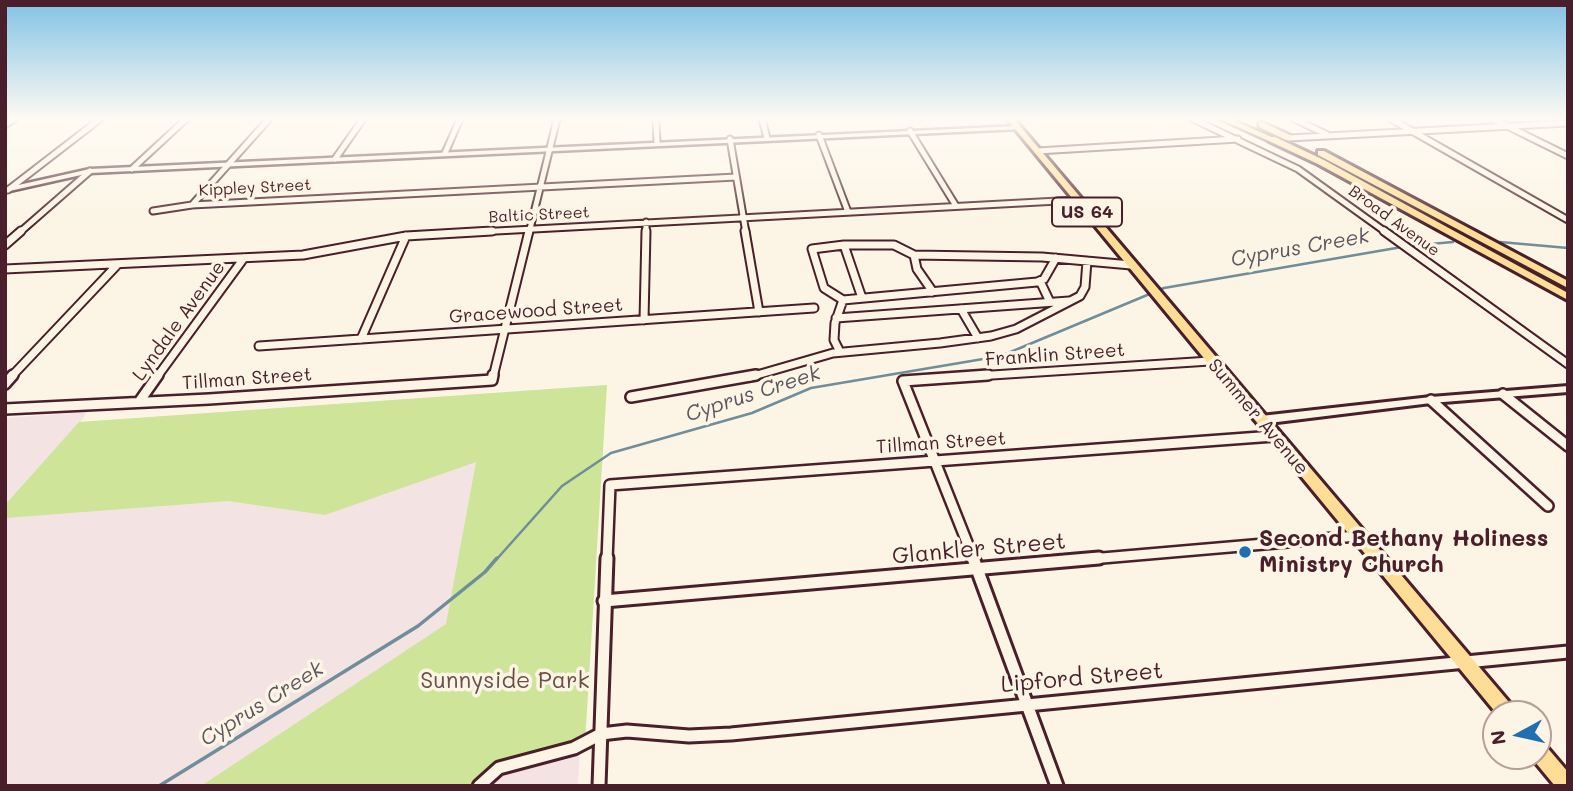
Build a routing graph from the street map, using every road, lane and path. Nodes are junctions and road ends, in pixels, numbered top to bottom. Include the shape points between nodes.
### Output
1 (52, 156) edge
2 (146, 156) edge
3 (236, 156) edge
4 (337, 156) edge
5 (392, 156) edge
6 (549, 156) edge
7 (733, 156) edge
8 (827, 156) edge
9 (925, 156) edge
10 (1041, 156) edge
11 (1273, 156) edge
12 (1308, 156) edge
13 (1323, 156) edge
14 (1456, 156) edge
15 (335, 159) junction
16 (230, 163) junction
17 (132, 169) junction
18 (90, 171) junction
19 (736, 177) junction
20 (539, 187) junction
21 (7, 190) edge
22 (1077, 200) junction
23 (192, 205) junction
24 (956, 206) junction
25 (153, 211) dead end
26 (848, 212) junction
27 (743, 217) junction
28 (1568, 220) edge
29 (646, 222) junction
30 (527, 230) junction
31 (406, 236) junction
32 (5, 245) edge
33 (844, 245) junction
34 (914, 255) junction
35 (244, 258) junction
36 (1056, 258) junction
37 (1087, 261) junction
38 (118, 264) junction
39 (1130, 265) junction
40 (5, 269) edge
41 (1040, 281) junction
42 (1568, 285) edge
43 (933, 292) junction
44 (1568, 297) edge
45 (862, 298) junction
46 (843, 300) junction
47 (1072, 301) junction
48 (1050, 302) junction
49 (814, 308) dead end
50 (961, 309) junction
51 (759, 312) junction
52 (836, 318) junction
53 (644, 320) junction
54 (505, 330) junction
55 (978, 338) junction
56 (361, 339) junction
57 (259, 346) dead end
58 (840, 352) junction
59 (1210, 361) junction
60 (1568, 364) edge
61 (5, 384) edge
62 (1568, 389) edge
63 (1503, 394) junction
64 (631, 397) dead end
65 (1431, 400) junction
66 (139, 402) junction
67 (5, 408) edge
68 (1261, 420) junction
69 (1274, 436) junction
70 (1568, 446) edge
71 (935, 461) junction
72 (1548, 506) dead end
73 (1357, 536) junction
74 (977, 568) junction
75 (604, 601) junction
76 (1568, 653) edge
77 (1466, 663) junction
78 (1496, 700) edge
79 (1027, 705) junction
80 (601, 734) junction
81 (1552, 768) edge
82 (479, 786) edge
83 (599, 786) edge
84 (1057, 786) edge
85 (1567, 786) edge

1 - 21 street
2 - 17 street
3 - 16 street
4 - 15 street
5 - 15 street
6 - 20 street
7 - 19 street
8 - 26 street
9 - 24 street
10 - 22 main road, Summer Avenue / US 64
11 - 60 street, Broad Avenue via 1298,169
12 - 44 main road
13 - 42 main road
14 - 28 street
15 - 16 street
16 - 17 street
16 - 23 street
17 - 18 street
18 - 21 street
18 - 32 street
19 - 20 street, Kippley Street
19 - 27 street
20 - 23 street, Kippley Street
20 - 30 street
22 - 24 street, Baltic Street
22 - 39 main road, Summer Avenue / US 64
23 - 25 street, Kippley Street
24 - 26 street, Baltic Street
26 - 27 street, Baltic Street
27 - 29 street, Baltic Street
27 - 51 street
29 - 30 street, Baltic Street
29 - 53 street
30 - 31 street, Baltic Street
30 - 54 street
31 - 35 street, Baltic Street via 329,252
31 - 56 street
33 - 34 street via 894,245
33 - 45 street
33 - 46 street via 812,249 824,288
34 - 36 street
34 - 43 street via 917,269
35 - 38 street, Baltic Street
35 - 66 street, Lyndale Avenue
36 - 37 street
36 - 41 street
37 - 39 street
37 - 47 street via 1085,287
38 - 40 street, Baltic Street
38 - 61 street
39 - 59 main road, Summer Avenue / US 64
41 - 43 street
41 - 48 street
43 - 45 street
45 - 46 street
46 - 52 street
47 - 48 street
47 - 55 street via 1016,329
48 - 50 street
49 - 51 street, Gracewood Street
50 - 52 street
50 - 55 street
51 - 53 street, Gracewood Street
52 - 58 street via 834,340
53 - 54 street, Gracewood Street
54 - 56 street, Gracewood Street
54 - 66 street, Tillman Street via 492,380
55 - 58 street
56 - 57 street, Gracewood Street
58 - 64 street via 740,380
59 - 68 main road, Summer Avenue / US 64
59 - 71 street, Franklin Street via 903,381
62 - 63 main road
63 - 65 main road
63 - 70 street
65 - 68 main road
65 - 72 street
66 - 67 street, Tillman Street
68 - 69 main road, Summer Avenue / US 64
69 - 71 street, Tillman Street
69 - 73 main road, Summer Avenue / US 64
71 - 74 street
71 - 75 street, Tillman Street via 610,485
73 - 74 street, Glankler Street
73 - 77 main road, Summer Avenue / US 64
74 - 75 street, Glankler Street
74 - 79 street
75 - 80 street
76 - 77 street, Lipford Street
77 - 78 main road, Summer Avenue / US 64
77 - 79 street, Lipford Street
79 - 80 street, Lipford Street via 731,734
79 - 84 street
80 - 82 street via 574,748 499,768
80 - 83 street
81 - 85 main road

